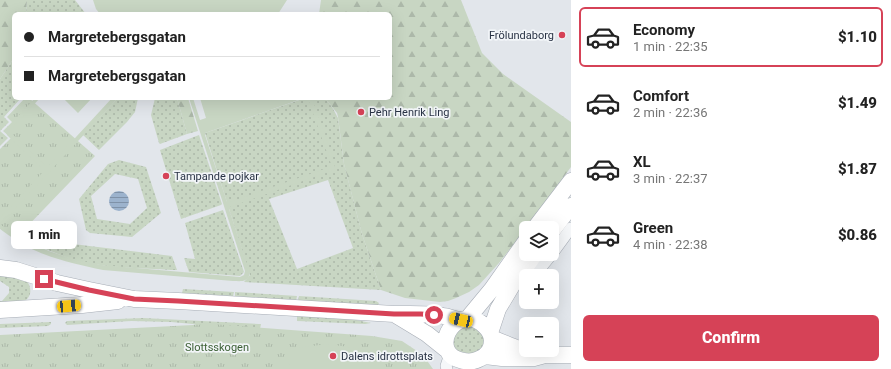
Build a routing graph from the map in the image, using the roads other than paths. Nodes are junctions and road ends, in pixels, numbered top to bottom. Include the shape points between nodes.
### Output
1 (571, 180) edge
2 (571, 206) edge
3 (540, 221) edge
4 (559, 222) edge
5 (571, 228) edge
6 (559, 244) edge
7 (519, 251) edge
8 (547, 261) edge
9 (0, 268) edge
10 (540, 269) edge
11 (519, 283) edge
12 (134, 299) junction
13 (0, 310) edge
14 (394, 314) junction
15 (465, 319) junction
16 (491, 336) junction
17 (519, 349) edge
18 (559, 355) edge
19 (571, 355) edge
20 (538, 357) edge
21 (448, 358) edge
22 (478, 362) edge

1 - 3 main road
2 - 4 main road
5 - 6 street
7 - 15 main road via 492,289
8 - 10 street
9 - 12 main road
11 - 16 main road via 498,309
12 - 13 main road
12 - 14 main road
14 - 15 main road
14 - 21 main road via 427,334
15 - 16 main road via 482,323
15 - 21 main road via 455,322 447,334
16 - 17 main road
16 - 22 main road via 489,350
18 - 19 main road
20 - 22 main road
21 - 22 main road

